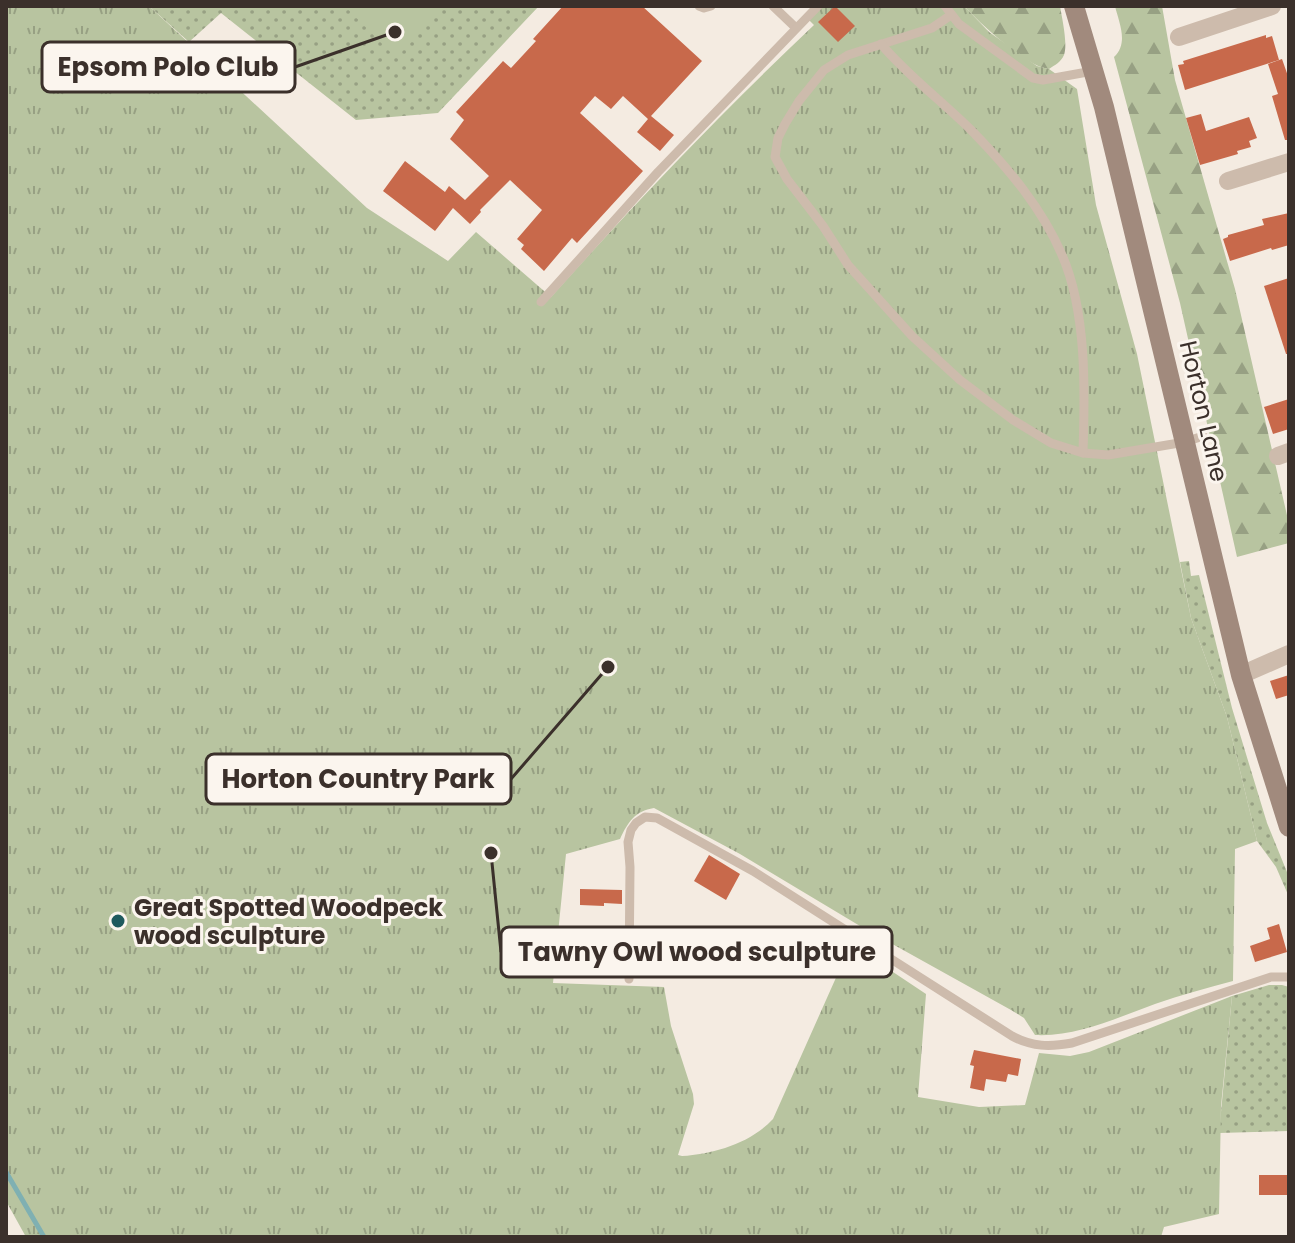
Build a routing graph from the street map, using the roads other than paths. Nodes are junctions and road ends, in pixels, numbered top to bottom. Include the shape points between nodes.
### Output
1 (699, 6) edge
2 (711, 6) edge
3 (773, 6) edge
4 (818, 6) edge
5 (1074, 6) edge
6 (1272, 6) edge
7 (948, 10) edge
8 (796, 28) junction
9 (1179, 37) dead end
10 (881, 44) junction
11 (1093, 71) junction
12 (1289, 162) edge
13 (1228, 181) dead end
14 (541, 302) dead end
15 (1194, 439) junction
16 (1083, 453) junction
17 (1289, 654) edge
18 (1241, 675) junction
19 (1289, 827) edge
20 (1289, 977) edge
21 (629, 979) dead end

1 - 2 lane
3 - 8 lane
4 - 8 lane
5 - 11 street, Horton Lane
6 - 9 street
7 - 10 lane via 927,31
7 - 11 lane via 959,24 1033,78
8 - 14 lane
10 - 16 lane via 1009,171 1062,254 1080,332
10 - 16 lane via 841,58 817,77 778,138 777,163 848,265 912,336 1013,420 1051,443
11 - 15 street, Horton Lane
12 - 13 street
15 - 16 lane via 1108,455
15 - 18 street, Horton Lane
17 - 18 street
18 - 19 street, Horton Lane
20 - 21 lane via 1271,977 1072,1043 1030,1044 753,871 657,818 645,817 631,830 628,842

